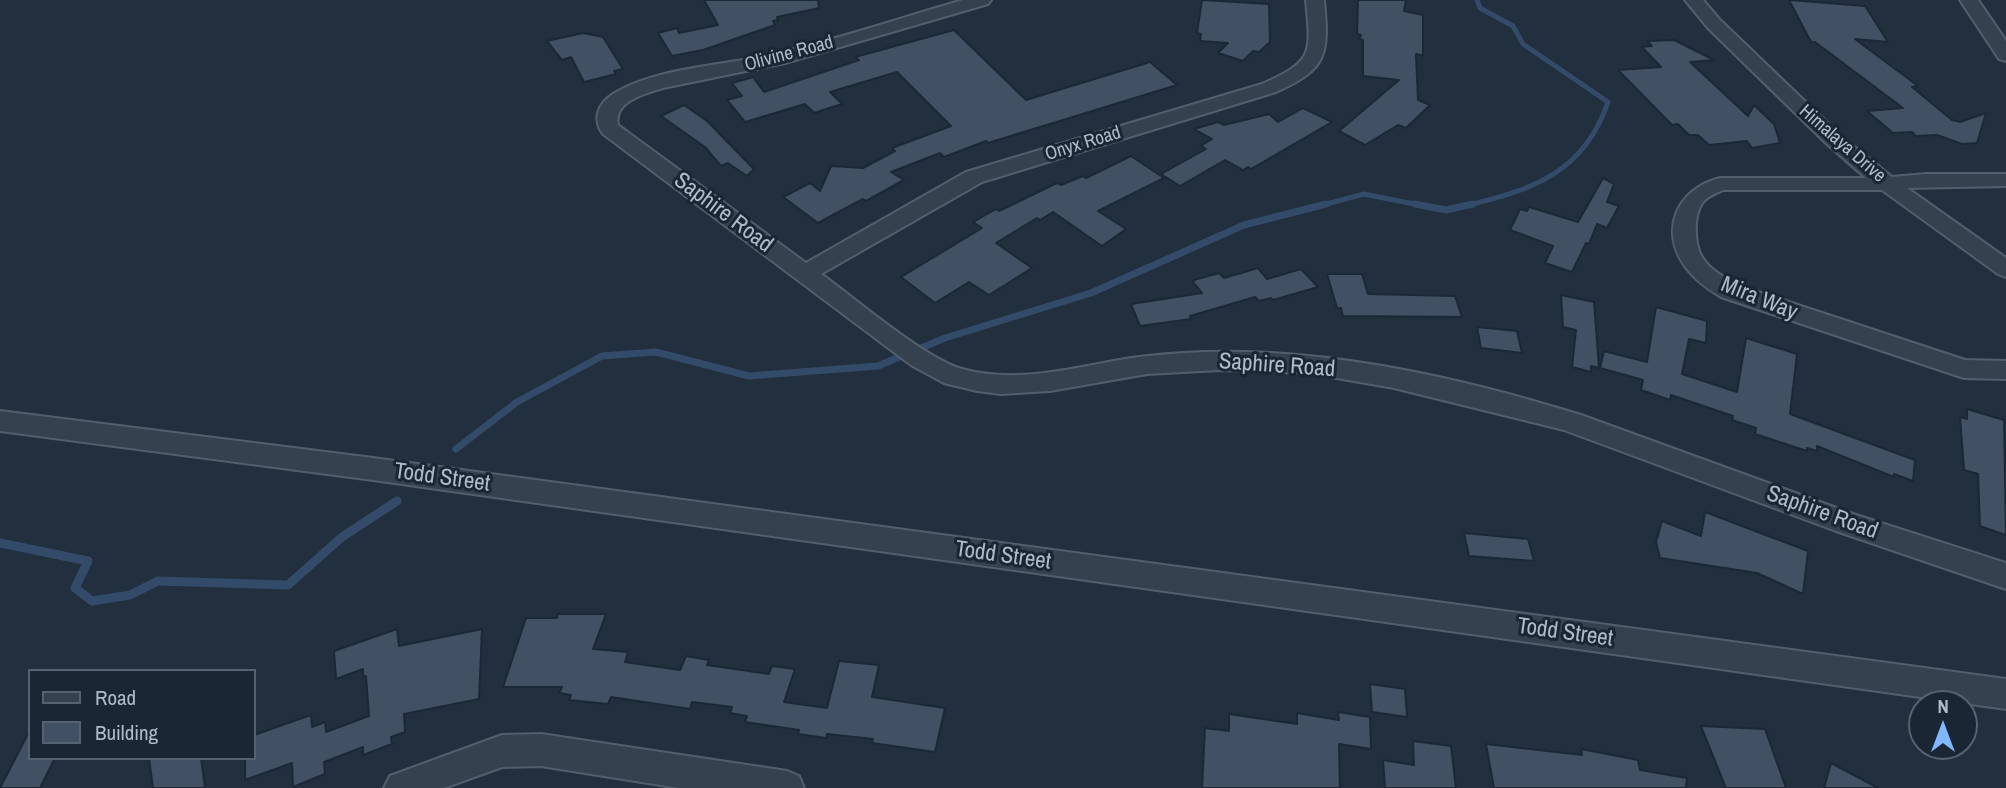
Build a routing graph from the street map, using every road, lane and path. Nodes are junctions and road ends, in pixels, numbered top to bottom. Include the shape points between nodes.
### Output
1 (982, 0) edge
2 (1315, 0) edge
3 (1694, 0) edge
4 (1969, 0) edge
5 (2006, 55) edge
6 (606, 119) joint
7 (2006, 180) edge
8 (1887, 184) junction
9 (2006, 269) edge
10 (804, 274) junction
11 (2006, 370) edge
12 (0, 421) edge
13 (2006, 576) edge
14 (2006, 694) edge
15 (402, 788) edge
16 (787, 788) edge

1 - 6 street, Olivine Road via 778,59 636,90 618,100
2 - 10 street, Onyx Road via 1318,54 1299,76 974,177
3 - 8 street, Himalaya Drive via 1834,140
4 - 5 street
6 - 10 street, Saphire Road via 610,130
7 - 8 street
8 - 9 street, Himalaya Drive
8 - 11 street, Mira Way via 1720,184 1701,191 1689,203 1685,249 1707,278 1755,302 1964,369
10 - 13 street, Saphire Road via 910,351 952,375 984,383 1068,379 1147,365 1218,360 1304,363 1397,379 1571,422
12 - 14 street, Todd Street
15 - 16 street via 502,751 541,750

